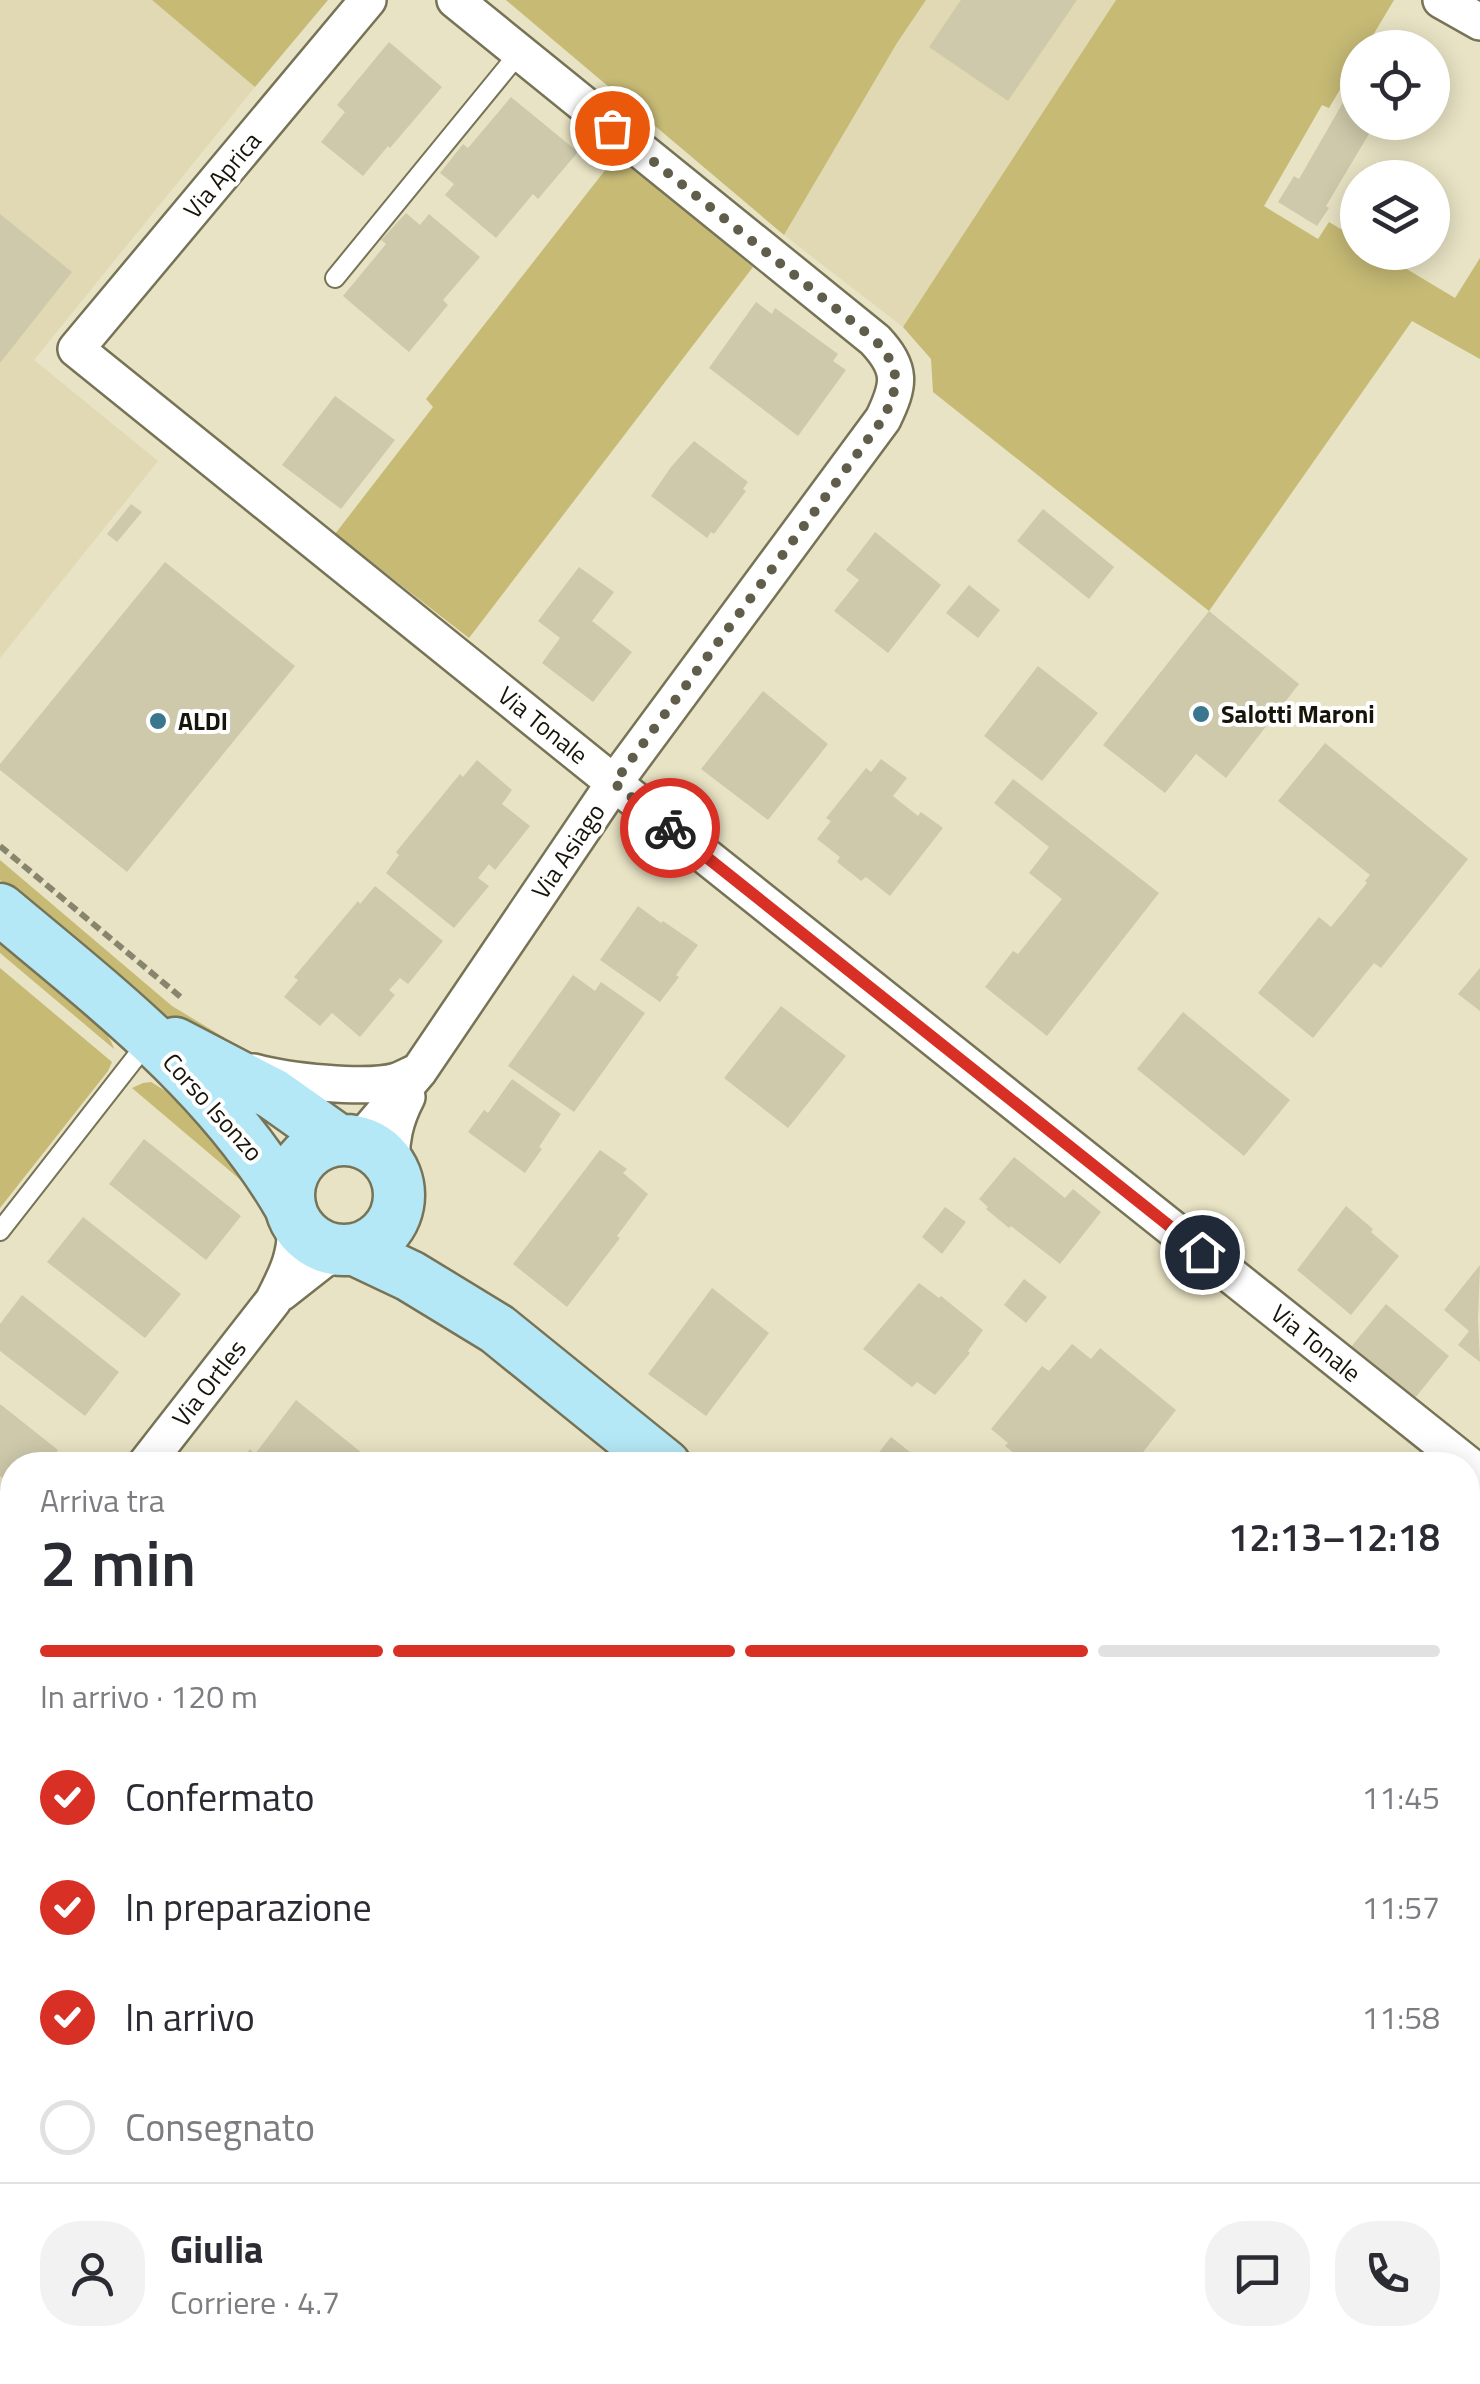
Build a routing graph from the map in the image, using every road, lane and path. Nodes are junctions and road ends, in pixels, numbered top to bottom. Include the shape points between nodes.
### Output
1 (368, 0) edge
2 (455, 0) edge
3 (1441, 0) edge
4 (1480, 22) edge
5 (519, 52) junction
6 (335, 278) dead end
7 (76, 349) joint
8 (614, 783) junction
9 (0, 846) edge
10 (0, 909) edge
11 (192, 1006) dead end
12 (139, 1028) junction
13 (204, 1059) junction
14 (419, 1071) junction
15 (345, 1140) junction
16 (396, 1182) junction
17 (292, 1212) junction
18 (0, 1231) edge
19 (351, 1250) junction
20 (273, 1301) junction
21 (497, 1329) junction
22 (155, 1452) edge
23 (649, 1452) edge
24 (1452, 1452) edge

1 - 7 street, Via Aprica
2 - 5 street, Via Asiago
3 - 4 street
5 - 6 lane
5 - 8 street, Via Asiago via 875,340 891,357 897,380 883,419
7 - 8 street, Via Tonale
8 - 14 street, Via Asiago
8 - 24 street, Via Tonale
9 - 11 path
10 - 12 street, Corso Isonzo
12 - 13 street, Corso Isonzo
12 - 17 street, Corso Isonzo via 240,1132
12 - 18 lane
13 - 14 street via 280,1079 373,1085
13 - 15 street, Corso Isonzo
14 - 15 street, Via Asiago via 368,1130
14 - 16 street, Via Asiago via 390,1145
15 - 16 street via 375,1149
15 - 17 street via 325,1142 304,1156 288,1192
16 - 19 street via 396,1214 387,1230
16 - 21 street via 416,1233
17 - 19 street via 316,1243
17 - 20 street, Via Ortles via 295,1249
19 - 20 street, Via Ortles via 312,1267
19 - 21 street via 410,1276
20 - 22 street, Via Ortles
21 - 23 street

